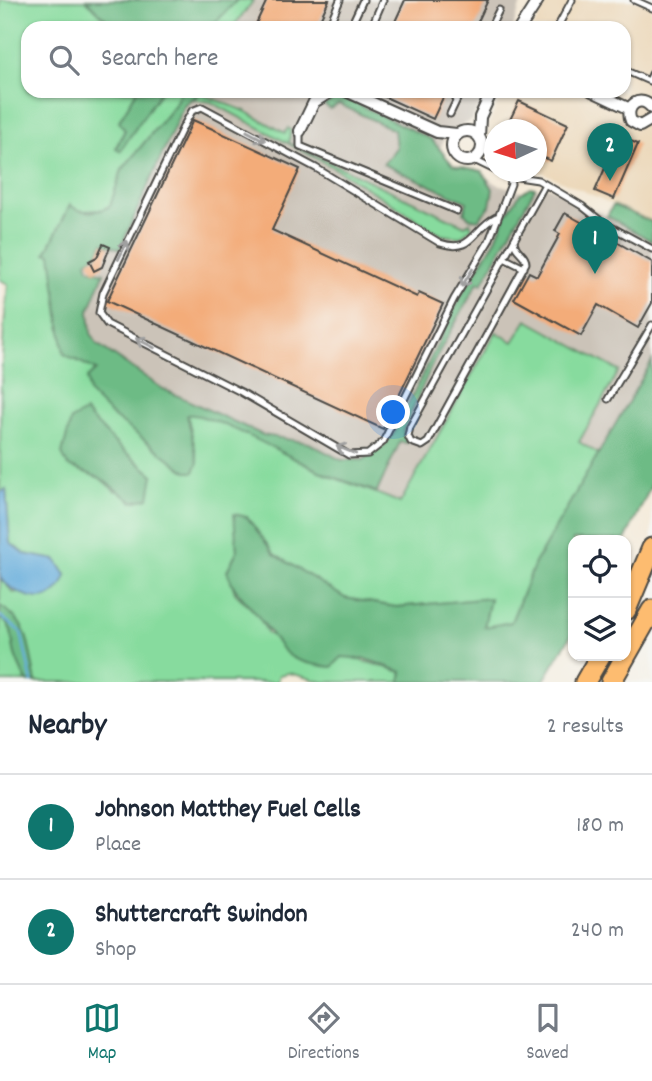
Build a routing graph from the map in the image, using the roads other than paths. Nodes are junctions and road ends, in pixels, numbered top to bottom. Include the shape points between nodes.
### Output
1 (340, 0) edge
2 (363, 0) edge
3 (383, 0) edge
4 (526, 0) edge
5 (538, 0) edge
6 (572, 0) edge
7 (634, 0) edge
8 (652, 8) edge
9 (499, 10) dead end
10 (331, 21) edge
11 (353, 21) edge
12 (374, 21) edge
13 (494, 21) edge
14 (522, 21) edge
15 (524, 21) edge
16 (561, 21) edge
17 (631, 74) edge
18 (652, 74) edge
19 (321, 98) edge
20 (362, 98) edge
21 (458, 98) edge
22 (489, 98) edge
23 (608, 98) edge
24 (630, 108) junction
25 (652, 108) edge
26 (450, 114) dead end
27 (480, 117) junction
28 (652, 119) edge
29 (300, 131) joint
30 (437, 132) junction
31 (461, 132) junction
32 (480, 142) junction
33 (484, 146) edge
34 (452, 148) junction
35 (472, 159) junction
36 (484, 164) edge
37 (508, 182) edge
38 (538, 182) edge
39 (544, 186) junction
40 (457, 211) dead end
41 (496, 217) junction
42 (514, 240) junction
43 (652, 249) edge
44 (504, 258) junction
45 (524, 268) junction
46 (652, 325) edge
47 (608, 400) dead end
48 (652, 548) edge
49 (652, 566) edge
50 (631, 599) edge
51 (631, 602) edge
52 (652, 610) edge
53 (652, 634) edge
54 (597, 661) edge
55 (585, 682) edge
56 (613, 682) edge

1 - 10 lane
2 - 11 lane
3 - 12 lane
4 - 14 street
5 - 15 street
6 - 16 lane
7 - 8 lane
9 - 13 lane
17 - 18 lane via 649,81
19 - 29 street
20 - 30 street
21 - 26 lane
22 - 27 street
23 - 24 street
24 - 25 street via 639,101
24 - 28 street via 629,117 635,124 645,125
27 - 31 street
27 - 32 street
29 - 40 lane via 300,146
30 - 31 street
30 - 34 street
31 - 32 street
31 - 34 street
32 - 33 lane
32 - 35 street
34 - 35 street via 460,159
35 - 36 lane
37 - 41 lane
38 - 39 lane
39 - 42 lane
39 - 43 lane
41 -> 41 lane via 481,256 454,299 383,442 368,454 349,455 241,392 107,324 99,313 103,293 183,127 192,111 202,107 316,168 440,243 454,248 464,245
42 - 44 lane
42 - 45 lane via 526,259
44 - 45 lane
44 - 45 lane via 410,427 409,440 416,445 428,442
46 - 47 lane
48 - 50 highway
49 - 51 highway
52 - 56 highway
53 - 56 highway
54 - 55 highway

